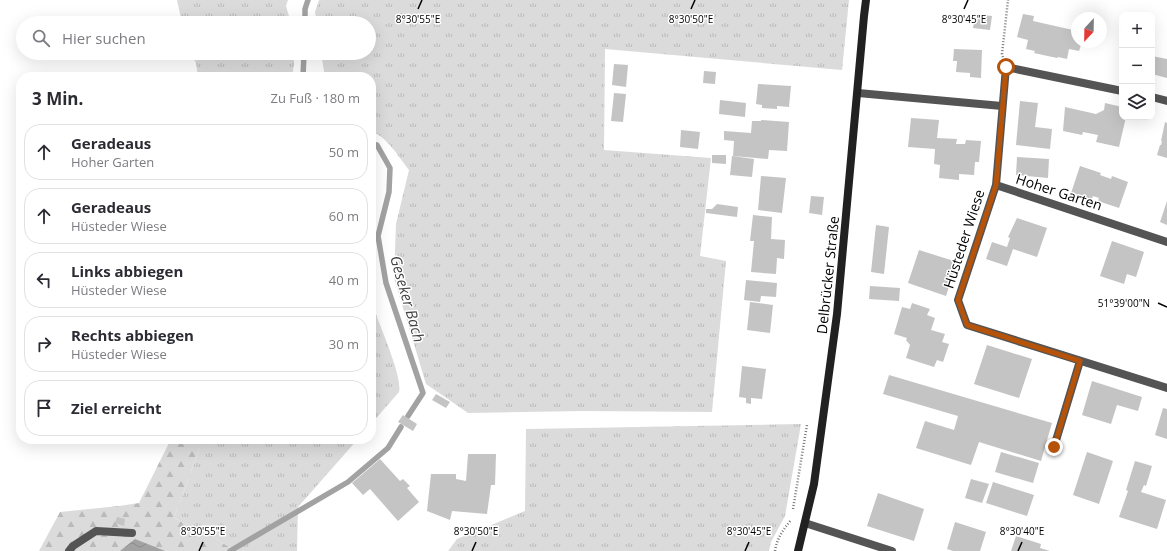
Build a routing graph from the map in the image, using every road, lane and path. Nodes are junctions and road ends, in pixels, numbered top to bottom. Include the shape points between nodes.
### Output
1 (866, 0) edge
2 (1008, 0) edge
3 (1006, 67) junction
4 (1119, 90) edge
5 (858, 93) junction
6 (1155, 99) edge
7 (1167, 101) edge
8 (1002, 106) junction
9 (996, 185) junction
10 (1167, 242) edge
11 (1080, 361) junction
12 (1167, 388) edge
13 (808, 422) dead end
14 (1054, 447) dead end
15 (793, 512) dead end
16 (791, 520) dead end
17 (805, 523) junction
18 (132, 533) dead end
19 (69, 551) edge
20 (775, 551) edge
21 (798, 551) edge
22 (892, 551) edge

1 - 5 main road, Delbrücker Straße
2 - 3 path via 1002,54
3 - 4 street
3 - 8 street, Hoher Garten
5 - 8 street
5 - 17 main road, Delbrücker Straße via 837,314 814,484
6 - 7 street
8 - 9 street, Hoher Garten
9 - 10 street, Hoher Garten
9 - 11 street, Hüsteder Wiese via 958,300 967,325
11 - 12 street, Hüsteder Wiese
11 - 14 street
13 - 15 path
16 - 20 path via 779,537
17 - 21 main road, Delbrücker Straße
17 - 22 street
18 - 19 street via 96,531

